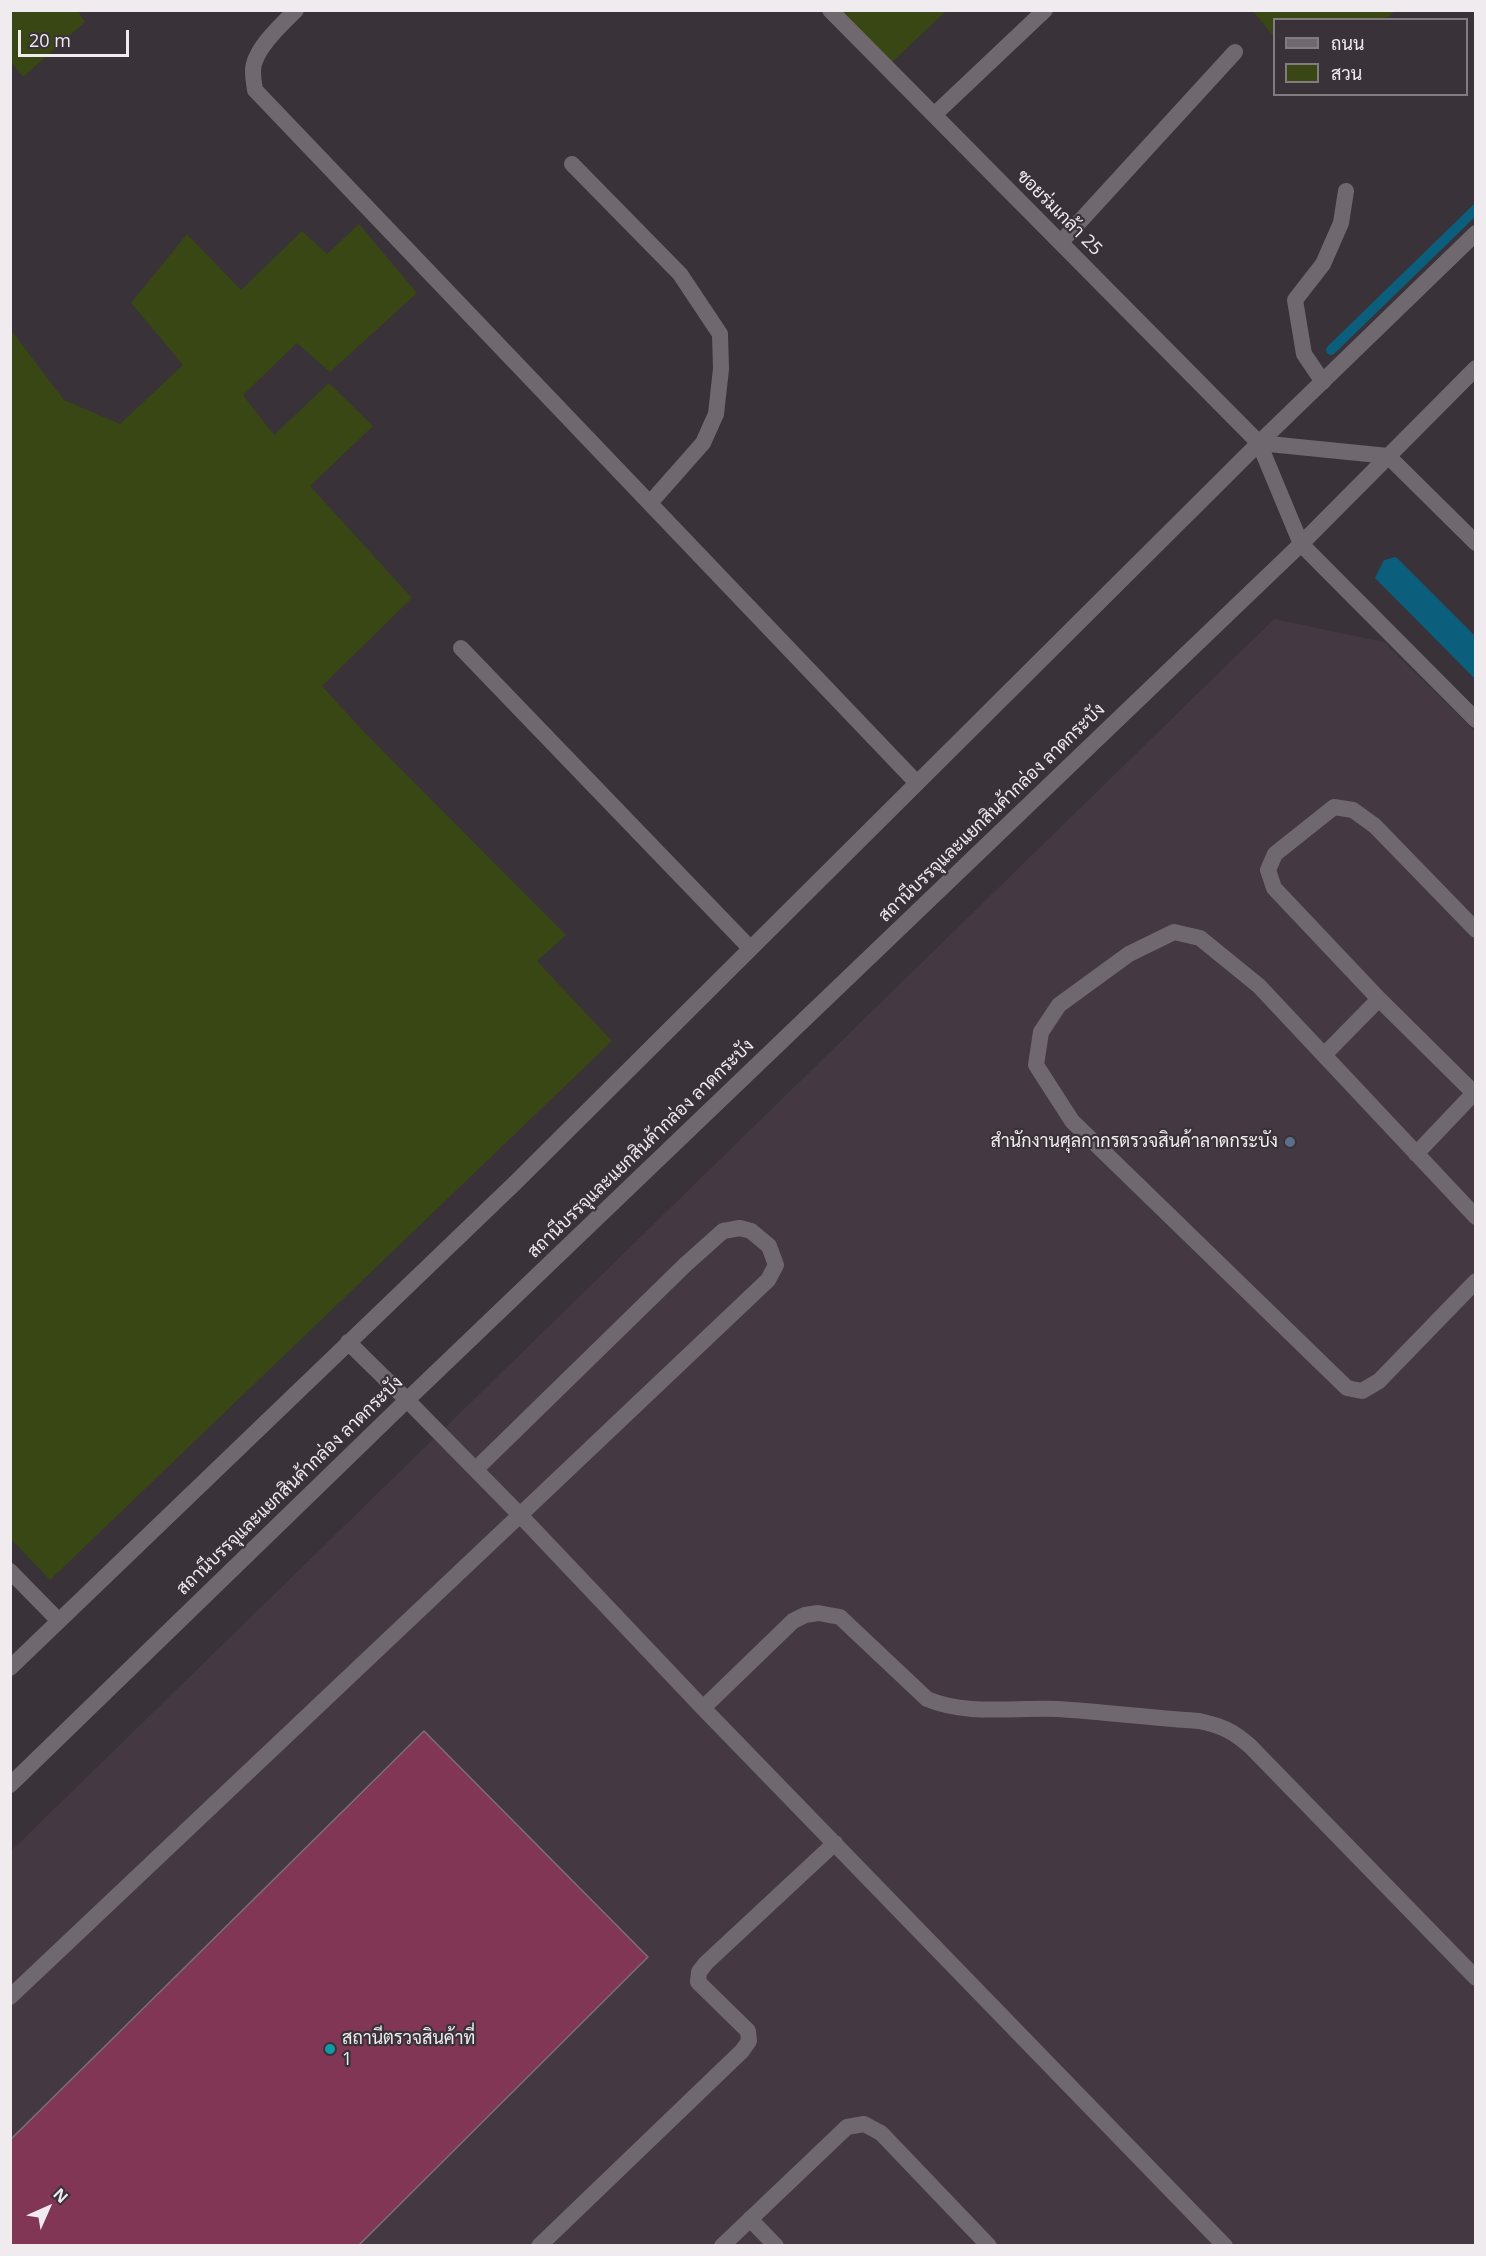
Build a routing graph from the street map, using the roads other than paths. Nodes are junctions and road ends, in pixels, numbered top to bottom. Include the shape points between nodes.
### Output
1 (296, 10) edge
2 (830, 10) edge
3 (1045, 10) edge
4 (1235, 52) dead end
5 (934, 115) junction
6 (572, 164) dead end
7 (1346, 191) dead end
8 (1476, 233) edge
9 (1061, 242) junction
10 (1476, 368) edge
11 (1323, 382) junction
12 (1259, 443) junction
13 (1388, 456) junction
14 (650, 502) junction
15 (1476, 543) edge
16 (1301, 544) junction
17 (461, 648) dead end
18 (1476, 720) edge
19 (917, 783) junction
20 (1476, 930) edge
21 (750, 948) junction
22 (1379, 999) junction
23 (1324, 1055) junction
24 (1475, 1094) edge
25 (1416, 1154) junction
26 (1476, 1217) edge
27 (1476, 1281) edge
28 (348, 1342) junction
29 (407, 1400) junction
30 (476, 1469) junction
31 (520, 1515) junction
32 (10, 1571) edge
33 (59, 1621) junction
34 (10, 1668) edge
35 (703, 1708) junction
36 (10, 1785) edge
37 (835, 1843) junction
38 (1476, 1978) edge
39 (10, 1997) edge
40 (750, 2218) junction
41 (539, 2245) edge
42 (722, 2246) edge
43 (776, 2246) edge
44 (989, 2246) edge
45 (1225, 2246) edge

1 - 14 street via 274,31 261,51 252,69 255,90
2 - 5 street, ซอยร่มเกล้า 25
3 - 5 street
4 - 9 street
5 - 9 street, ซอยร่มเกล้า 25
6 - 14 street via 680,274 720,334 716,414 703,443
7 - 11 street via 1341,223 1323,264 1295,300 1304,354
8 - 11 street
9 - 12 street, ซอยร่มเกล้า 25
10 - 13 street, สถานีบรรจุและแยกสินค้ากล่อง ลาดกระบัง
11 - 12 street
12 - 13 street
12 - 16 street
12 - 19 street
13 - 15 street
13 - 16 street, สถานีบรรจุและแยกสินค้ากล่อง ลาดกระบัง
14 - 19 street
16 - 18 street
16 - 29 street, สถานีบรรจุและแยกสินค้ากล่อง ลาดกระบัง
17 - 21 street
19 - 21 street
20 - 22 street via 1375,826 1353,810 1334,807 1275,854 1268,870 1274,888
21 - 28 street via 516,1182
22 - 23 street
22 - 24 street
23 - 25 street
23 - 27 street via 1259,986 1200,938 1174,932 1129,954 1059,1005 1041,1032 1036,1065 1072,1121 1347,1388 1362,1391 1379,1381
24 - 25 street
25 - 26 street
28 - 29 street
28 - 33 street
29 - 30 street
29 - 36 street, สถานีบรรจุและแยกสินค้ากล่อง ลาดกระบัง
30 - 31 street
30 - 31 street via 723,1231 750,1231 769,1246 776,1265 768,1280
31 - 35 street
31 - 39 street
32 - 33 street
33 - 34 street
35 - 37 street
35 - 38 street via 793,1621 818,1613 840,1617 927,1699 940,1705 1057,1709 1217,1725 1235,1732 1250,1746
37 - 41 street via 699,1972 699,1983 748,2031 742,2051
37 - 45 street
40 - 42 street
40 - 43 street
40 - 44 street via 847,2127 864,2124 880,2133

